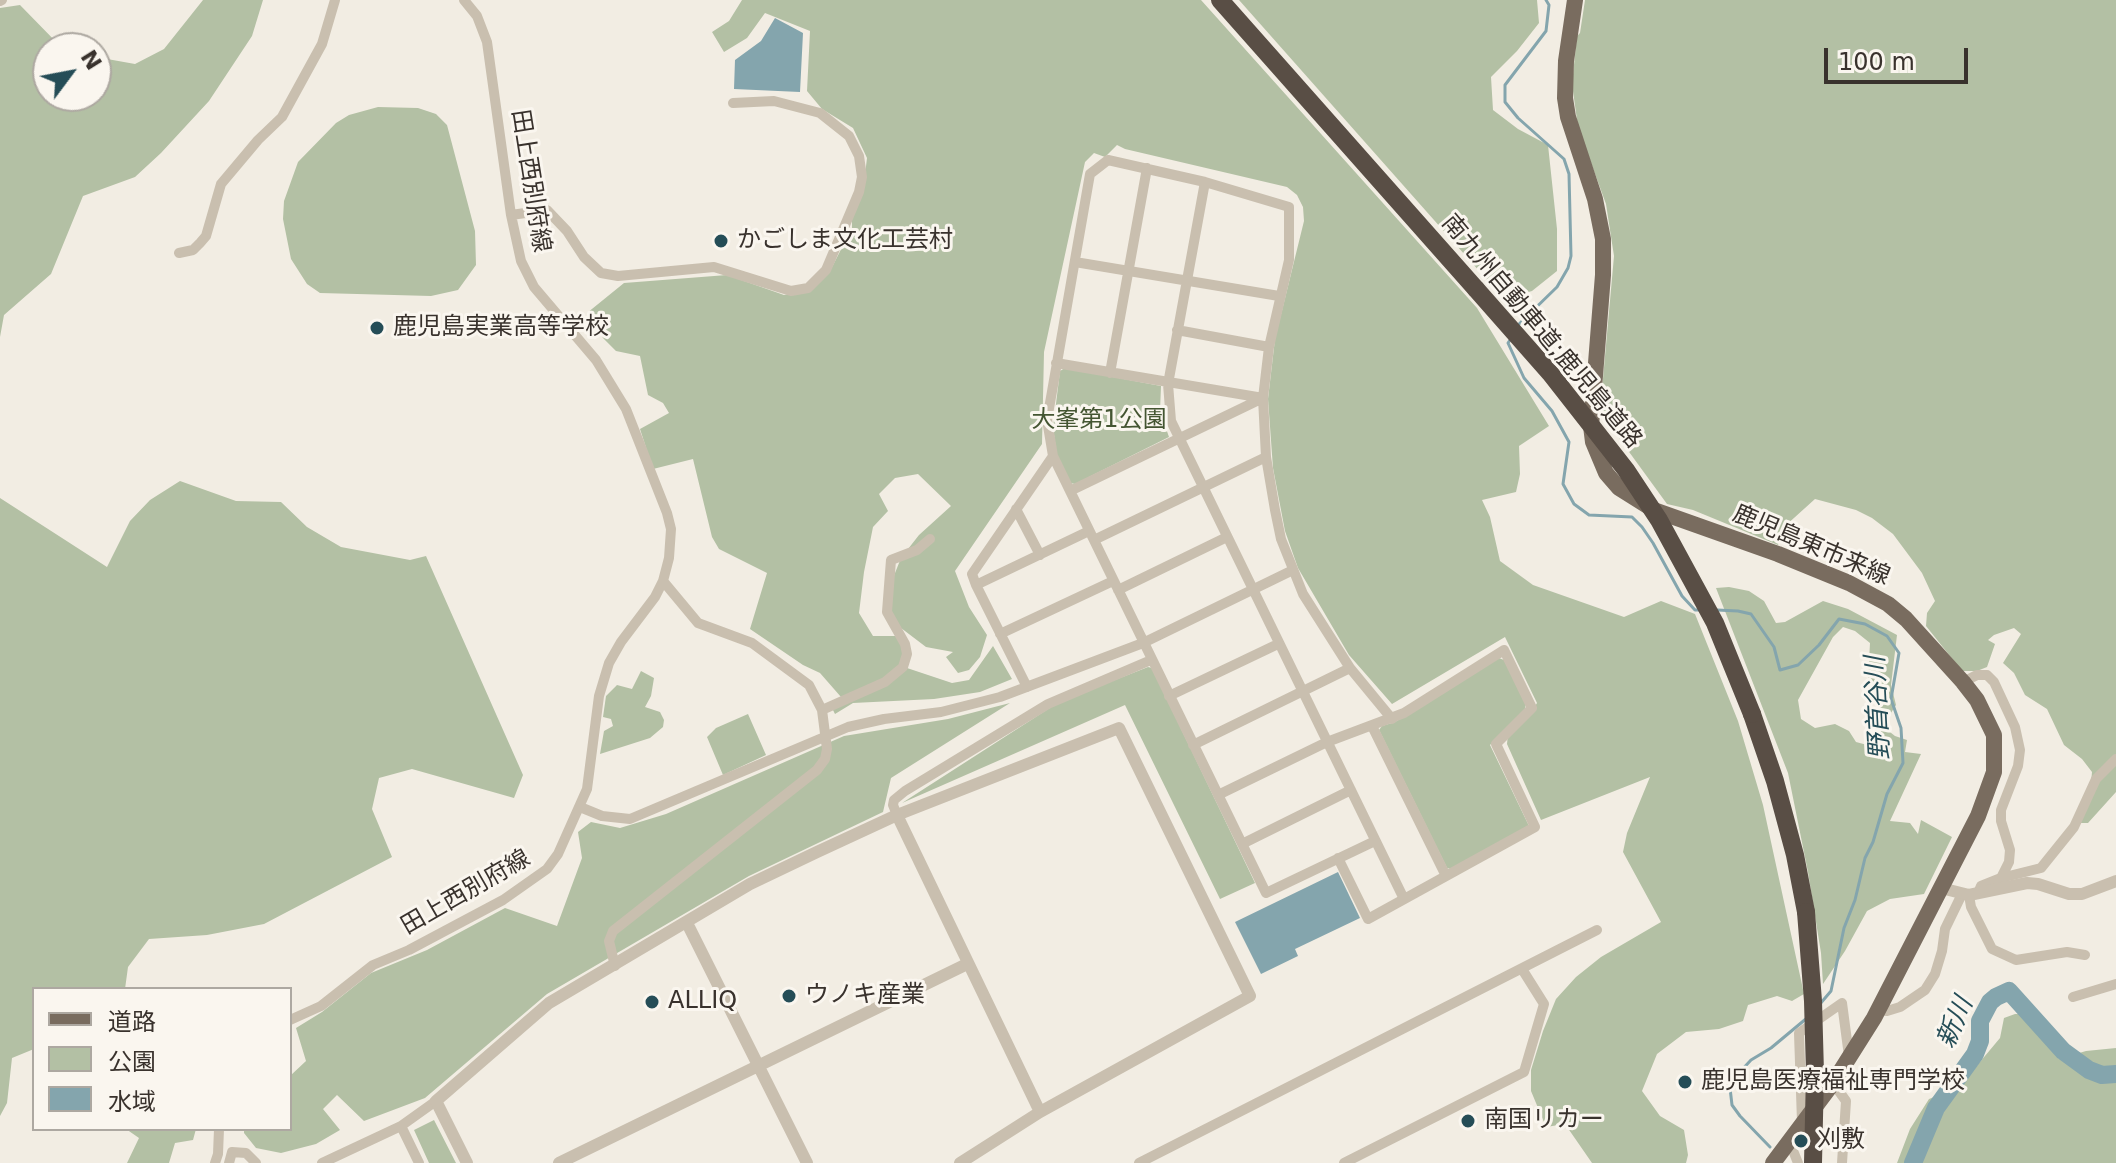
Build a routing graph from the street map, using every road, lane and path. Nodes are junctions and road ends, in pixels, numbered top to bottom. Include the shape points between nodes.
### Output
1 (335, 0) edge
2 (464, 0) edge
3 (1220, 0) edge
4 (1575, 0) edge
5 (733, 103) dead end
6 (1147, 168) junction
7 (1205, 182) junction
8 (511, 215) junction
9 (179, 253) dead end
10 (1075, 262) junction
11 (1129, 271) junction
12 (1188, 281) junction
13 (1279, 296) junction
14 (1177, 330) junction
15 (1269, 347) junction
16 (1056, 363) junction
17 (1110, 373) junction
18 (1168, 384) junction
19 (1263, 398) junction
20 (1178, 438) junction
21 (1053, 456) junction
22 (1266, 457) junction
23 (1203, 488) junction
24 (1070, 491) junction
25 (1016, 509) junction
26 (1091, 536) junction
27 (1227, 537) junction
28 (930, 539) dead end
29 (1040, 555) junction
30 (1293, 570) junction
31 (663, 581) junction
32 (976, 585) junction
33 (1115, 586) junction
34 (1253, 590) junction
35 (1000, 634) junction
36 (1143, 643) junction
37 (1278, 644) junction
38 (1151, 660) junction
39 (1350, 668) junction
40 (1963, 682) junction
41 (1027, 687) junction
42 (1303, 693) junction
43 (1169, 696) junction
44 (822, 710) junction
45 (1392, 719) junction
46 (1372, 726) junction
47 (826, 735) junction
48 (1327, 742) junction
49 (1193, 745) junction
50 (2116, 759) edge
51 (1351, 790) junction
52 (1218, 795) junction
53 (580, 807) junction
54 (897, 815) junction
55 (1375, 841) junction
56 (1242, 844) junction
57 (1338, 858) junction
58 (1446, 876) junction
59 (2001, 878) junction
60 (2116, 881) edge
61 (1941, 888) junction
62 (1970, 894) junction
63 (1404, 899) junction
64 (687, 923) junction
65 (1597, 930) dead end
66 (2085, 955) dead end
67 (967, 964) junction
68 (615, 966) junction
69 (1522, 969) junction
70 (2116, 984) edge
71 (2073, 997) dead end
72 (1878, 1010) junction
73 (292, 1019) edge
74 (1850, 1058) junction
75 (757, 1064) junction
76 (1833, 1083) junction
77 (436, 1101) junction
78 (1040, 1112) junction
79 (1802, 1122) junction
80 (401, 1126) junction
81 (219, 1131) edge
82 (1787, 1144) junction
83 (349, 1151) junction
84 (1146, 1161) edge
85 (215, 1163) edge
86 (229, 1163) edge
87 (256, 1163) edge
88 (322, 1163) edge
89 (354, 1163) edge
90 (419, 1163) edge
91 (467, 1163) edge
92 (559, 1163) edge
93 (807, 1163) edge
94 (960, 1163) edge
95 (1344, 1163) edge
96 (1773, 1163) edge
97 (1798, 1163) edge
98 (1813, 1163) edge
99 (1842, 1163) edge

1 - 9 street via 322,44 282,117 221,184 206,236 193,250
2 - 8 street, 田上西別府線 via 487,42
3 - 98 highway, 南九州自動車道;鹿児島道路, bridge via 1559,385 1659,520 1715,623 1775,781 1806,912 1813,1001
4 - 40 main road, 鹿児島東市来線 via 1565,98 1603,239 1591,426 1606,473 1654,510 1871,593 1906,619
5 - 8 street via 774,101 820,113 849,136 859,156 859,192 826,270 808,288 791,291 714,267 601,273 547,210
6 - 7 street
6 - 10 street via 1108,160 1090,174
6 - 11 street
7 - 12 street
7 - 13 street via 1289,207 1289,260
8 - 31 street, 田上西別府線 via 521,261 534,287 596,360 626,409 669,521 671,543
10 - 11 street
10 - 16 street
11 - 12 street
11 - 17 street
12 - 13 street
12 - 14 street
13 - 15 street
14 - 15 street
14 - 18 street
15 - 19 street
16 - 17 street
16 - 21 street via 1047,420
17 - 18 street
18 - 19 street
18 - 20 street
19 - 20 street
19 - 22 street
20 - 23 street
20 - 24 street
21 - 24 street
21 - 25 street
22 - 23 street
22 - 30 street via 1281,539
23 - 26 street
23 - 27 street
24 - 26 street
25 - 29 street
25 - 32 street via 972,574
26 - 29 street
26 - 33 street
27 - 33 street
27 - 34 street
28 - 44 street via 891,560 887,612 905,644 903,667 885,682
29 - 32 street
30 - 34 street
30 - 39 street
31 - 44 street via 698,623 752,643 809,685
31 - 53 street, 田上西別府線 via 603,677
32 - 35 street
33 - 35 street
33 - 36 street
34 - 36 street
34 - 37 street
35 - 41 street
36 - 38 street
36 - 41 street
37 - 42 street
37 - 43 street
38 - 43 street
38 - 54 street via 1048,704 905,791 894,800
39 - 42 street
39 - 45 street
40 - 59 street via 1987,675 1994,682 2020,750 2001,810 2010,850
40 - 61 main road, 鹿児島東市来線 via 1994,735 1994,772
41 - 47 street via 975,705 884,719
42 - 48 street
42 - 49 street
43 - 49 street
44 - 47 street
45 - 46 street
45 - 58 street via 1504,650 1532,708 1496,744 1535,827
46 - 48 street
46 - 58 street
47 - 53 street via 630,819
47 - 68 street via 825,759 817,770 613,931 609,941
48 - 51 street
48 - 52 street
49 - 52 street
50 - 59 street via 2096,779 2074,827 2041,868
51 - 55 street
51 - 56 street
52 - 56 street
53 - 73 street, 田上西別府線 via 558,854 539,878 373,965 321,1006
54 - 64 street via 750,884
54 - 67 street
54 - 78 street via 1119,728 1244,982 1250,996
55 - 57 street
55 - 63 street
56 - 57 street via 1266,893
57 - 63 street via 1368,919
58 - 63 street
59 - 62 street
60 - 62 street via 2082,894 2027,883
61 - 62 street
61 - 72 main road, 鹿児島東市来線
62 - 66 street via 1992,949 2016,960 2067,952
62 - 72 street via 1945,929 1935,974 1925,990 1900,1007
64 - 68 street
64 - 75 street
65 - 69 street
67 - 75 street
67 - 78 street
68 - 77 street via 549,1003
69 - 84 street
69 - 95 street via 1544,1004 1524,1072
70 - 71 street
72 - 74 main road, 鹿児島東市来線
74 - 76 main road, 鹿児島東市来線
74 - 79 street via 1842,1003 1799,1033
75 - 92 street
75 - 93 street
76 - 79 main road, 鹿児島東市来線
76 - 99 street via 1846,1101
77 - 80 street
77 - 91 street
78 - 94 street
79 - 82 main road, 鹿児島東市来線
80 - 83 street
80 - 90 street
81 - 85 street
82 - 96 main road, 鹿児島東市来線
82 - 97 street
83 - 88 street
83 - 89 street
86 - 87 street via 232,1152 246,1153

